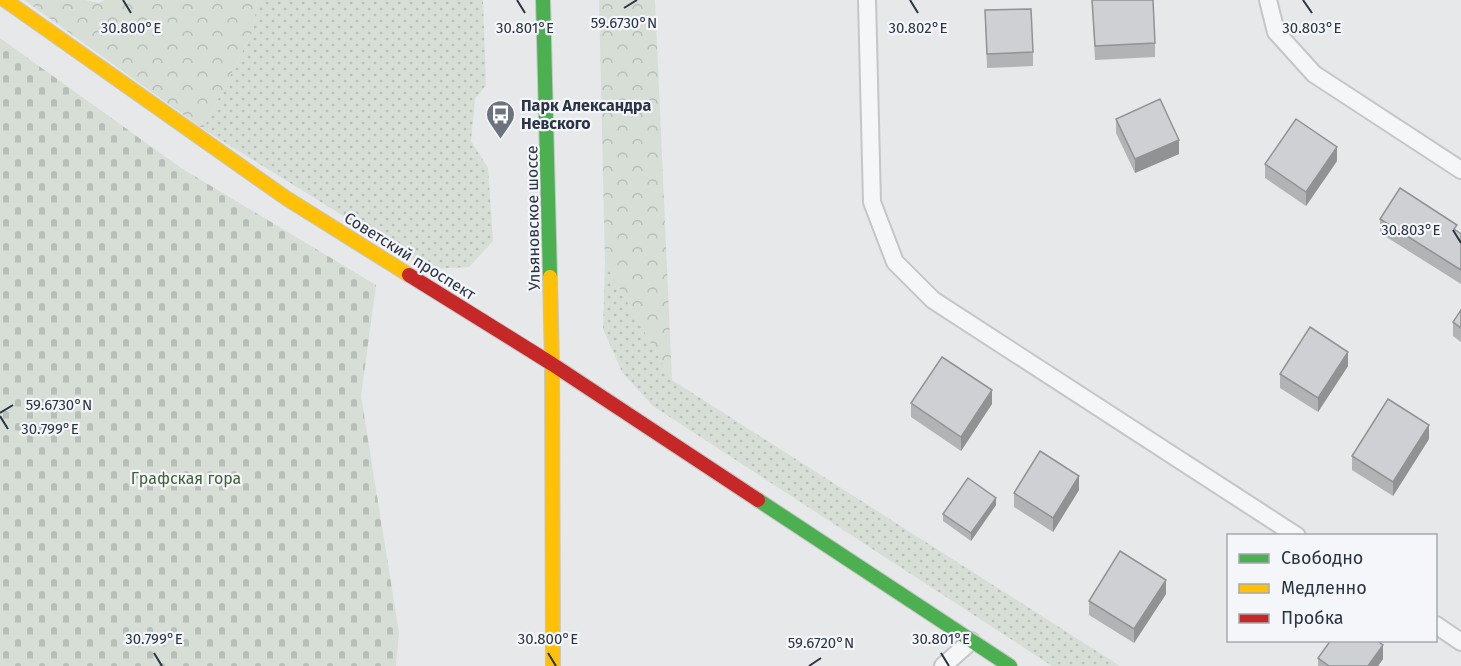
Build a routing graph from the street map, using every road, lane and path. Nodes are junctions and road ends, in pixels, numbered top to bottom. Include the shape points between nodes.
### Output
1 (5, 0) edge
2 (543, 0) edge
3 (867, 0) edge
4 (1268, 0) edge
5 (1461, 170) edge
6 (552, 364) junction
7 (1294, 534) edge
8 (1437, 626) edge
9 (971, 640) junction
10 (1461, 642) edge
11 (554, 666) edge
12 (943, 666) edge
13 (1010, 666) edge

1 - 6 street, Советский проспект via 286,198
2 - 6 street, Ульяновское шоссе
3 - 7 lane via 872,202 895,262 933,300
4 - 5 lane via 1276,32 1314,74
6 - 9 street, Советский проспект
6 - 11 street
8 - 10 lane
9 - 12 lane
9 - 13 street, Советский проспект

